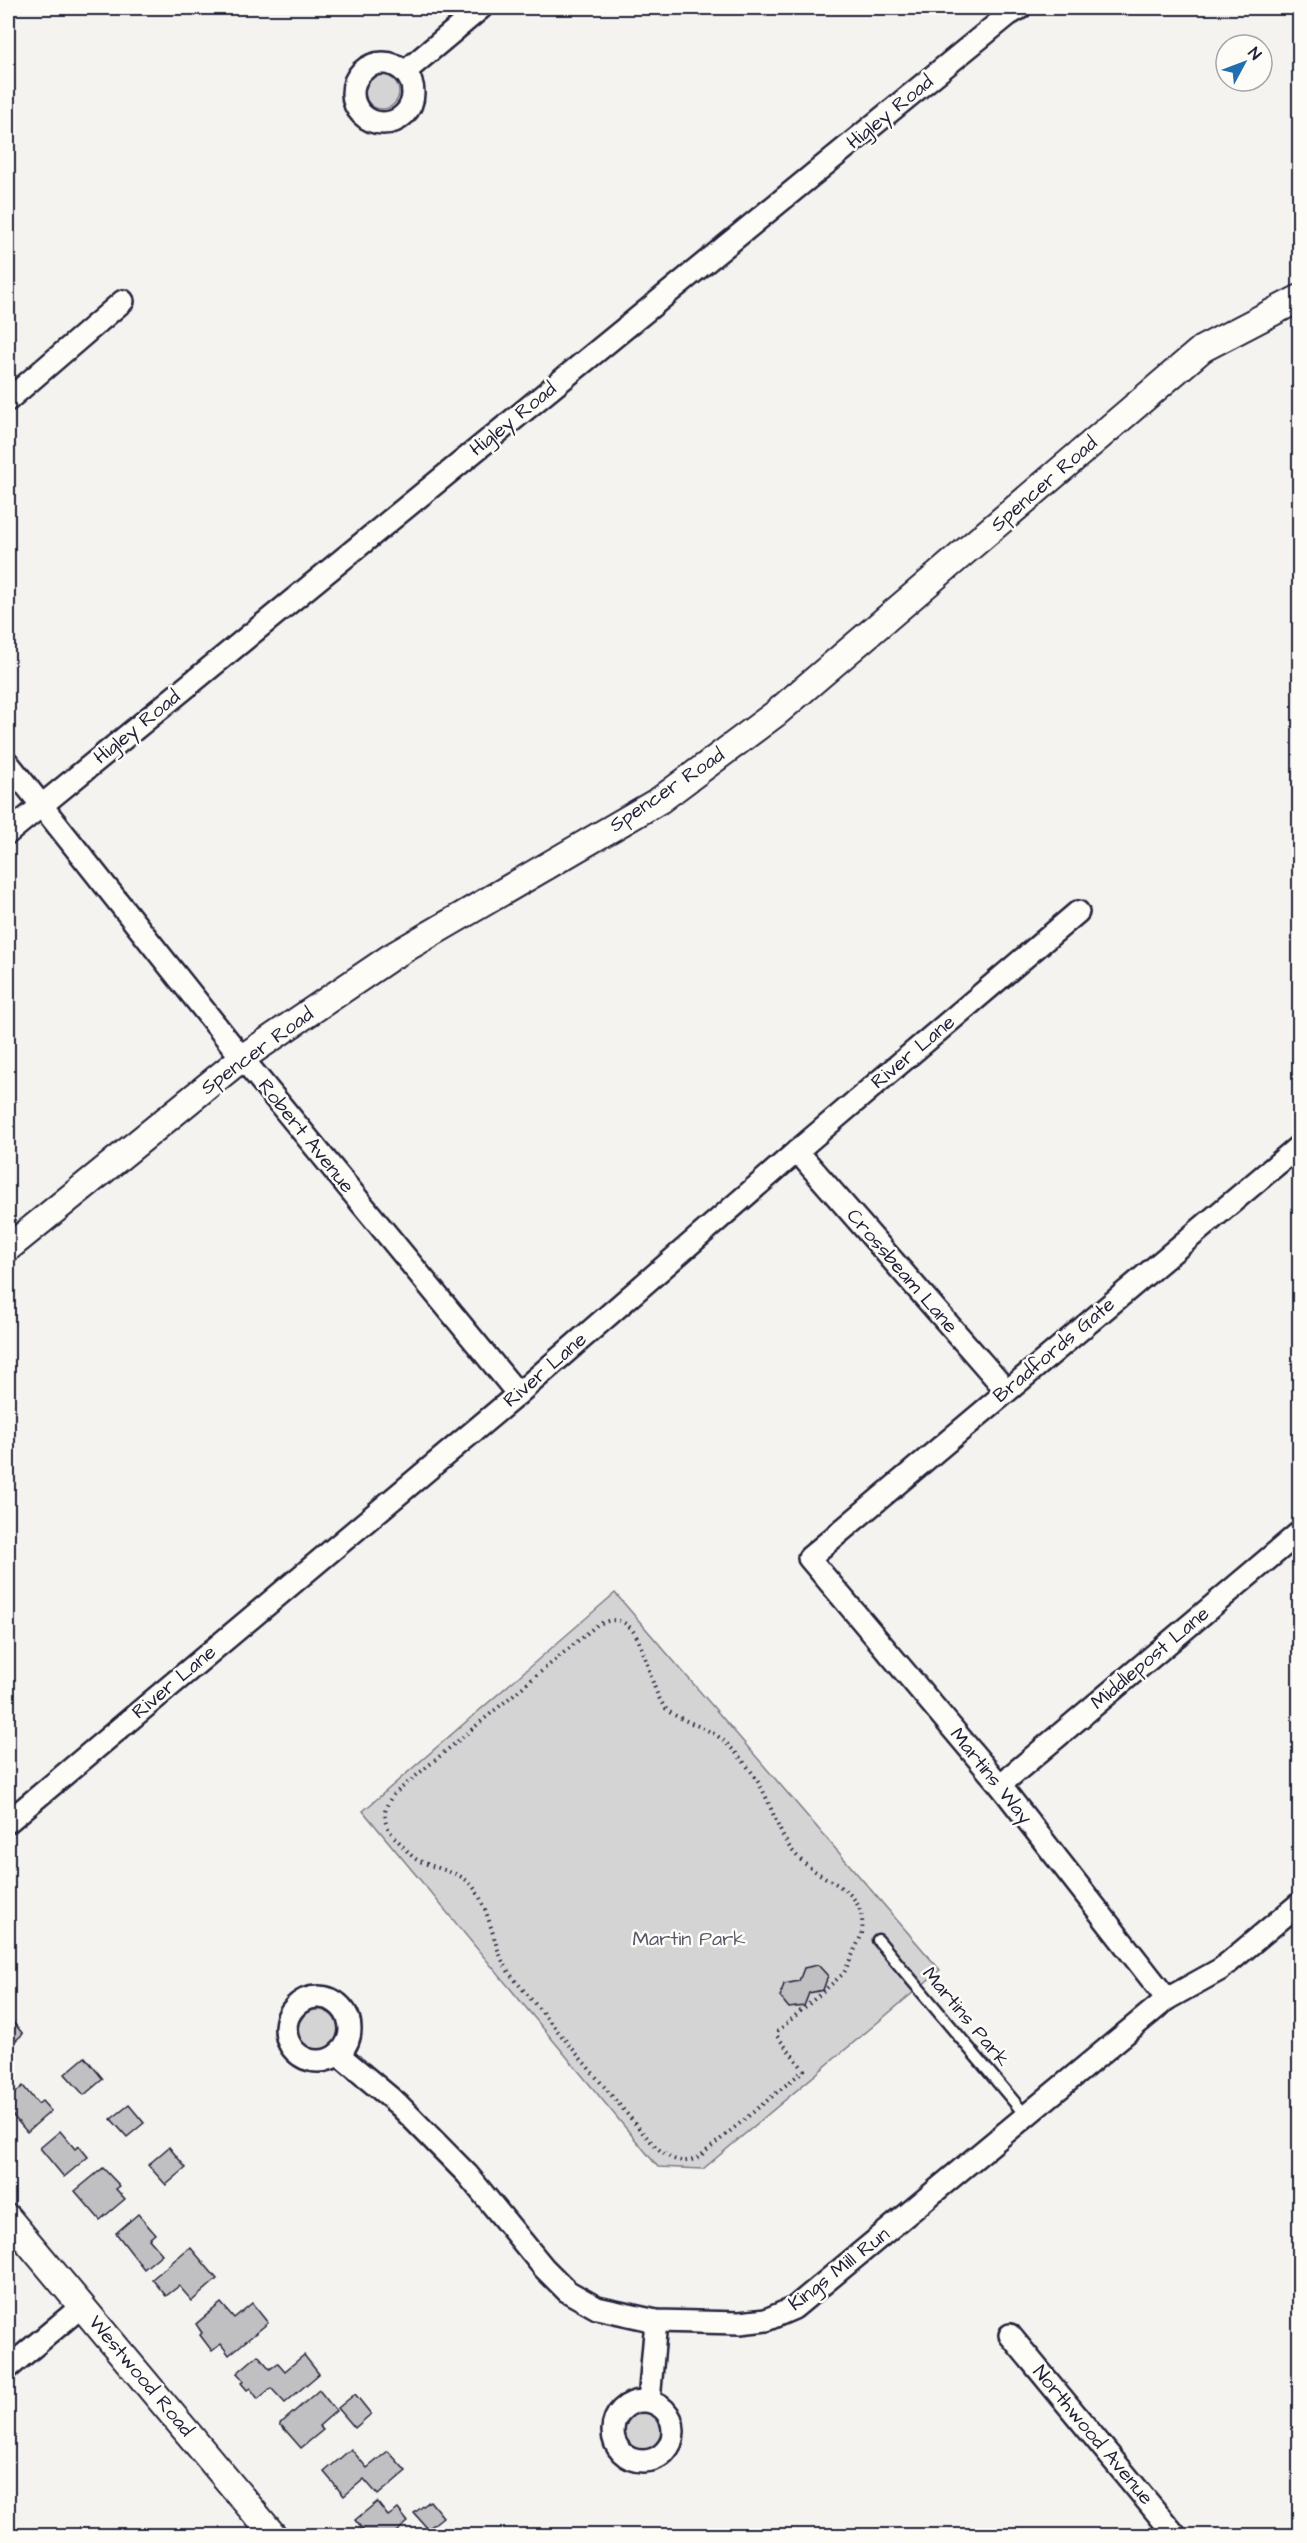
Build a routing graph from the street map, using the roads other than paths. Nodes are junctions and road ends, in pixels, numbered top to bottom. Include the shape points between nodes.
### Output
1 (481, 8) edge
2 (1020, 8) edge
3 (406, 71) dead end
4 (1299, 298) edge
5 (123, 301) dead end
6 (8, 400) edge
7 (8, 763) edge
8 (42, 804) junction
9 (8, 832) edge
10 (1078, 912) dead end
11 (242, 1058) junction
12 (1299, 1145) edge
13 (797, 1151) junction
14 (8, 1248) edge
15 (1006, 1390) junction
16 (518, 1394) junction
17 (1299, 1532) edge
18 (809, 1558) joint
19 (1000, 1785) junction
20 (8, 1822) edge
21 (1299, 1903) edge
22 (878, 1940) dead end
23 (1167, 1999) junction
24 (338, 2054) dead end
25 (1027, 2117) junction
26 (8, 2218) edge
27 (82, 2306) junction
28 (656, 2321) junction
29 (1010, 2335) dead end
30 (8, 2368) edge
31 (649, 2401) dead end
32 (274, 2535) edge
33 (1176, 2535) edge

1 - 3 street
2 - 8 street, Higley Road
4 - 11 street, Spencer Road via 1202,349 775,714 660,800 391,957
5 - 6 street
7 - 8 street, Robert Avenue
8 - 9 street, Higley Road
8 - 11 street, Robert Avenue
10 - 13 street, River Lane
11 - 14 street, Spencer Road
11 - 16 street, Robert Avenue
12 - 15 street, Bradfords Gate
13 - 15 street, Crossbeam Lane
13 - 16 street, River Lane
15 - 18 street, Bradfords Gate
16 - 20 street, River Lane
17 - 19 street, Middlepost Lane
18 - 19 street, Martins Way
19 - 23 street, Martins Way
21 - 23 street, Kings Mill Run via 1221,1970
22 - 25 lane, Martins Park
23 - 25 street, Kings Mill Run
24 - 28 street, Kings Mill Run via 399,2105 467,2174 567,2291 597,2308
25 - 28 street, Kings Mill Run via 794,2308 766,2320 740,2323
26 - 27 street, Westwood Road
27 - 30 street
27 - 32 street, Westwood Road
28 - 31 street
29 - 33 street, Northwood Avenue

